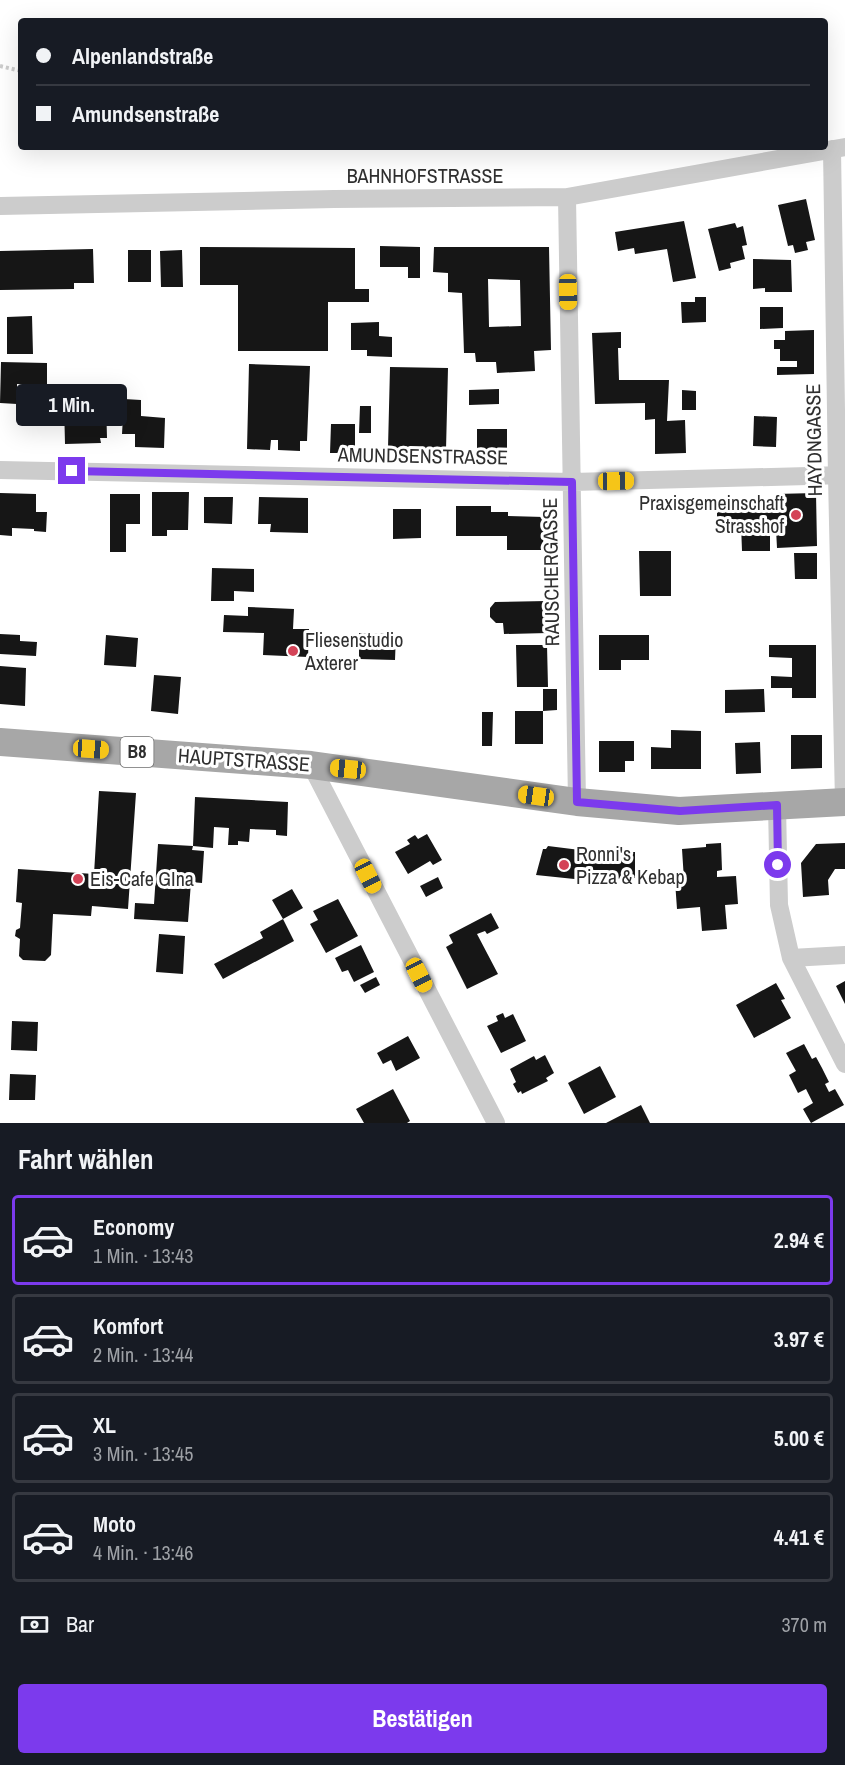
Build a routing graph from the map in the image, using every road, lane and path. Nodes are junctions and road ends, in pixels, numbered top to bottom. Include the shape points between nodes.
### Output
1 (0, 66) edge
2 (18, 70) edge
3 (839, 148) edge
4 (828, 150) edge
5 (567, 197) junction
6 (0, 206) edge
7 (0, 470) edge
8 (841, 475) edge
9 (572, 482) junction
10 (0, 742) edge
11 (311, 765) junction
12 (577, 802) junction
13 (844, 802) edge
14 (777, 805) junction
15 (845, 955) edge
16 (791, 958) junction
17 (845, 1064) edge
18 (496, 1123) edge

1 - 2 path
3 - 8 street, HAYDNGASSE
4 - 5 street, BAHNHOFSTRASSE
5 - 6 street, BAHNHOFSTRASSE
5 - 9 street, RAUSCHERGASSE
7 - 9 street, AMUNDSENSTRASSE
8 - 9 street, AMUNDSENSTRASSE
8 - 13 street, HAYDNGASSE
9 - 12 street, RAUSCHERGASSE
10 - 11 main road, HAUPTSTRASSE / B8
11 - 12 main road, HAUPTSTRASSE / B8
11 - 18 street
12 - 14 main road, HAUPTSTRASSE / B8 via 680,811
13 - 14 main road, HAUPTSTRASSE / B8
14 - 16 street via 779,905
15 - 16 street
16 - 17 street

